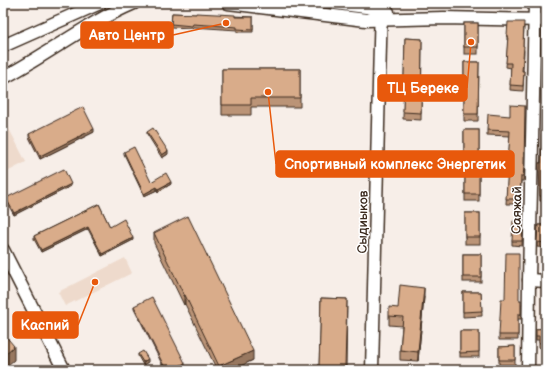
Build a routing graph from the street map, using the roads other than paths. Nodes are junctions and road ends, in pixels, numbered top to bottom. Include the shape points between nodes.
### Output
1 (134, 3) edge
2 (228, 3) edge
3 (335, 3) edge
4 (535, 3) edge
5 (97, 4) edge
6 (381, 11) edge
7 (540, 20) edge
8 (97, 21) junction
9 (3, 46) edge
10 (3, 78) edge
11 (3, 250) edge
12 (7, 267) edge
13 (529, 280) junction
14 (546, 281) edge
15 (64, 370) edge
16 (372, 370) edge
17 (528, 370) edge

1 - 8 street
2 - 6 street via 366,20
3 - 6 street
4 - 7 street, Саяжай
5 - 8 street
5 - 9 street
6 - 7 street via 434,18
6 - 16 street, Сыдиыков
7 - 13 street, Саяжай
8 - 10 street
11 - 12 street
12 - 15 street
13 - 14 street
13 - 17 street, Саяжай

